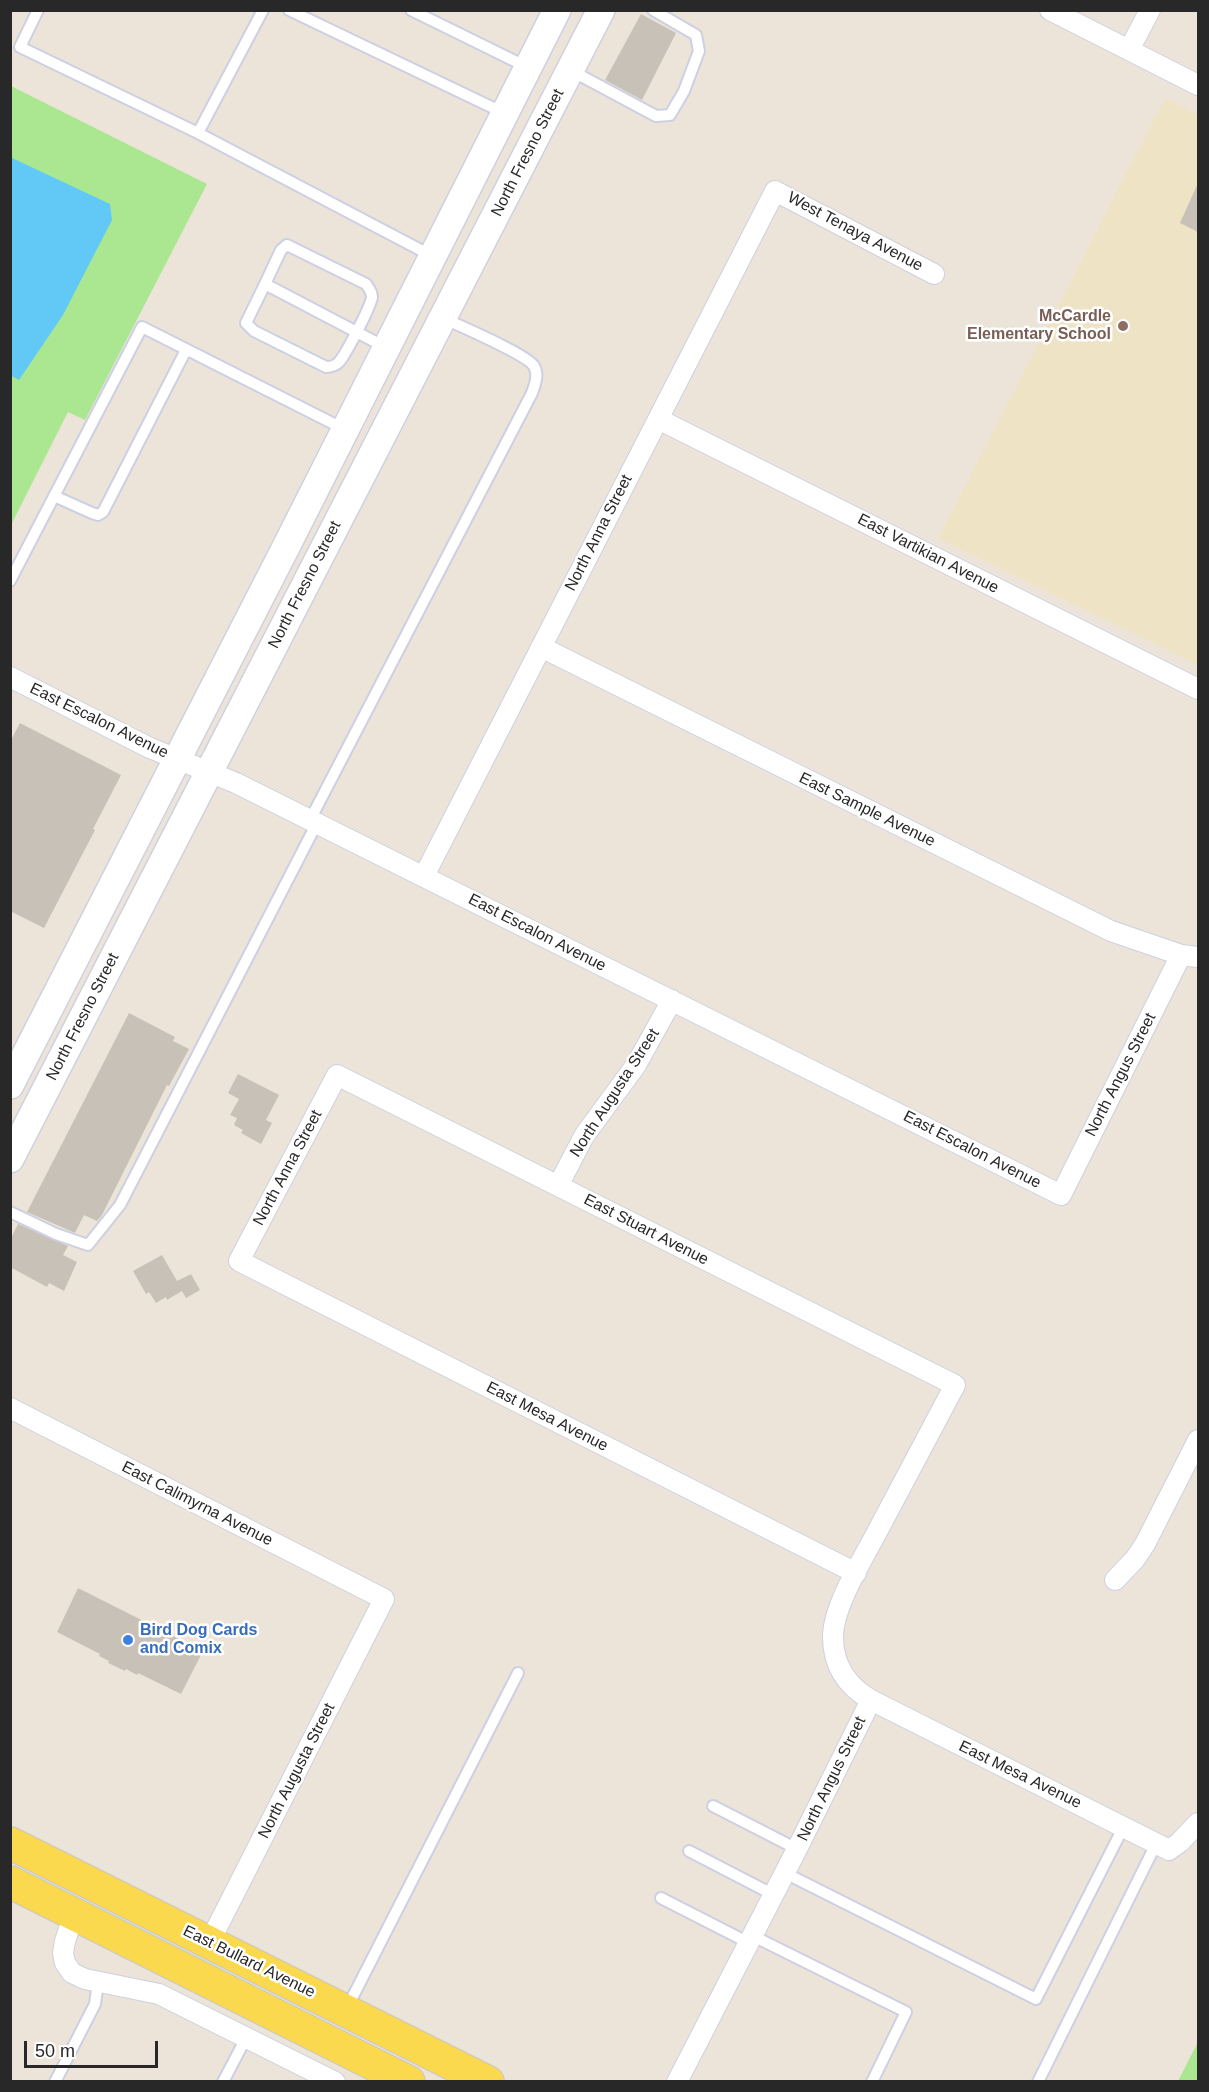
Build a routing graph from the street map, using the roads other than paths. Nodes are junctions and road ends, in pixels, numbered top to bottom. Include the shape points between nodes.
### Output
1 (38, 10) edge
2 (264, 10) edge
3 (289, 10) edge
4 (411, 10) edge
5 (558, 10) edge
6 (601, 10) edge
7 (653, 10) edge
8 (1050, 10) edge
9 (1150, 10) edge
10 (1129, 50) junction
11 (529, 68) junction
12 (570, 70) junction
13 (1198, 85) edge
14 (506, 114) junction
15 (198, 133) junction
16 (775, 191) joint
17 (434, 257) junction
18 (934, 274) dead end
19 (264, 285) junction
20 (443, 318) junction
21 (356, 332) junction
22 (388, 348) junction
23 (186, 350) junction
24 (658, 419) junction
25 (346, 430) junction
26 (54, 496) junction
27 (10, 581) edge
28 (541, 647) junction
29 (10, 677) edge
30 (1198, 689) edge
31 (177, 760) junction
32 (208, 772) junction
33 (313, 821) junction
34 (424, 876) junction
35 (1190, 956) edge
36 (672, 1000) junction
37 (338, 1075) joint
38 (10, 1085) edge
39 (10, 1159) edge
40 (558, 1186) junction
41 (1060, 1195) joint
42 (10, 1212) edge
43 (239, 1261) joint
44 (955, 1385) joint
45 (10, 1408) edge
46 (1198, 1440) edge
47 (856, 1573) junction
48 (1115, 1580) dead end
49 (384, 1599) joint
50 (518, 1673) dead end
51 (871, 1700) junction
52 (713, 1806) dead end
53 (1198, 1822) edge
54 (1124, 1826) junction
55 (10, 1843) edge
56 (1162, 1847) junction
57 (797, 1849) junction
58 (689, 1851) dead end
59 (785, 1873) junction
60 (10, 1882) edge
61 (774, 1895) junction
62 (661, 1898) dead end
63 (74, 1914) junction
64 (751, 1939) junction
65 (209, 1943) junction
66 (98, 1982) junction
67 (346, 2010) junction
68 (246, 2038) junction
69 (55, 2082) edge
70 (223, 2082) edge
71 (334, 2082) edge
72 (410, 2082) edge
73 (488, 2082) edge
74 (677, 2082) edge
75 (872, 2082) edge
76 (1038, 2082) edge

1 - 15 lane via 20,47
2 - 15 lane
3 - 14 lane
4 - 11 lane
5 - 11 main road, North Fresno Street
6 - 12 main road, North Fresno Street
7 - 12 lane via 696,35 699,51 670,115 656,116
8 - 10 street
9 - 10 street
10 - 13 street
11 - 14 main road, North Fresno Street
12 - 20 main road, North Fresno Street
14 - 17 main road, North Fresno Street
14 - 20 main road via 512,137 508,157 453,266 441,296
15 - 17 lane
16 - 18 street, West Tenaya Avenue
16 - 24 street, North Anna Street
17 - 22 main road, North Fresno Street
19 - 21 lane
19 - 21 lane via 247,319 249,328 326,367 341,360
19 - 21 lane via 287,245 366,284 371,302
20 - 32 main road, North Fresno Street
20 - 33 lane via 529,361 534,366 536,382
21 - 22 lane
22 - 25 main road, North Fresno Street
23 - 25 lane
23 - 26 lane via 103,512 98,515
23 - 26 lane via 142,327
24 - 28 street, North Anna Street
24 - 30 street, East Vartikian Avenue
25 - 31 main road, North Fresno Street
26 - 27 lane
28 - 34 street, North Anna Street
28 - 35 street, East Sample Avenue via 1111,931
29 - 31 street, East Escalon Avenue
31 - 32 street, East Escalon Avenue
31 - 38 main road, North Fresno Street
32 - 33 street, East Escalon Avenue
32 - 39 main road, North Fresno Street
33 - 34 street, East Escalon Avenue
33 - 42 lane via 120,1205 88,1245
34 - 36 street, East Escalon Avenue
35 - 41 street, North Angus Street
36 - 40 street, North Augusta Street via 636,1065 584,1136
36 - 41 street, East Escalon Avenue
37 - 40 street, East Stuart Avenue
37 - 43 street, North Anna Street
40 - 44 street, East Stuart Avenue
43 - 47 street, East Mesa Avenue
44 - 47 street, North Angus Street
45 - 49 street, East Calimyrna Avenue
46 - 48 street via 1144,1544
47 - 51 street, North Angus Street via 834,1622 833,1638 841,1671 850,1685
49 - 65 street, North Augusta Street
50 - 67 lane
51 - 54 street, East Mesa Avenue
51 - 57 street, North Angus Street
52 - 57 lane
53 - 56 street via 1180,1842
54 - 56 street, East Mesa Avenue
54 - 59 lane via 1036,1999
55 - 65 main road, East Bullard Avenue
56 - 76 lane
57 - 59 street, North Angus Street
58 - 61 lane
59 - 61 street, North Angus Street
60 - 63 main road, East Bullard Avenue
61 - 64 street, North Angus Street
62 - 64 lane
63 - 65 main road via 98,1908 189,1951 199,1952
63 - 66 street via 64,1941 65,1963 72,1974
63 - 72 main road, East Bullard Avenue
64 - 74 street, North Angus Street
64 - 75 lane via 906,2012
65 - 67 main road, East Bullard Avenue
66 - 68 street via 159,1994
66 - 69 lane via 95,2004
67 - 73 main road, East Bullard Avenue
68 - 70 lane
68 - 71 street

